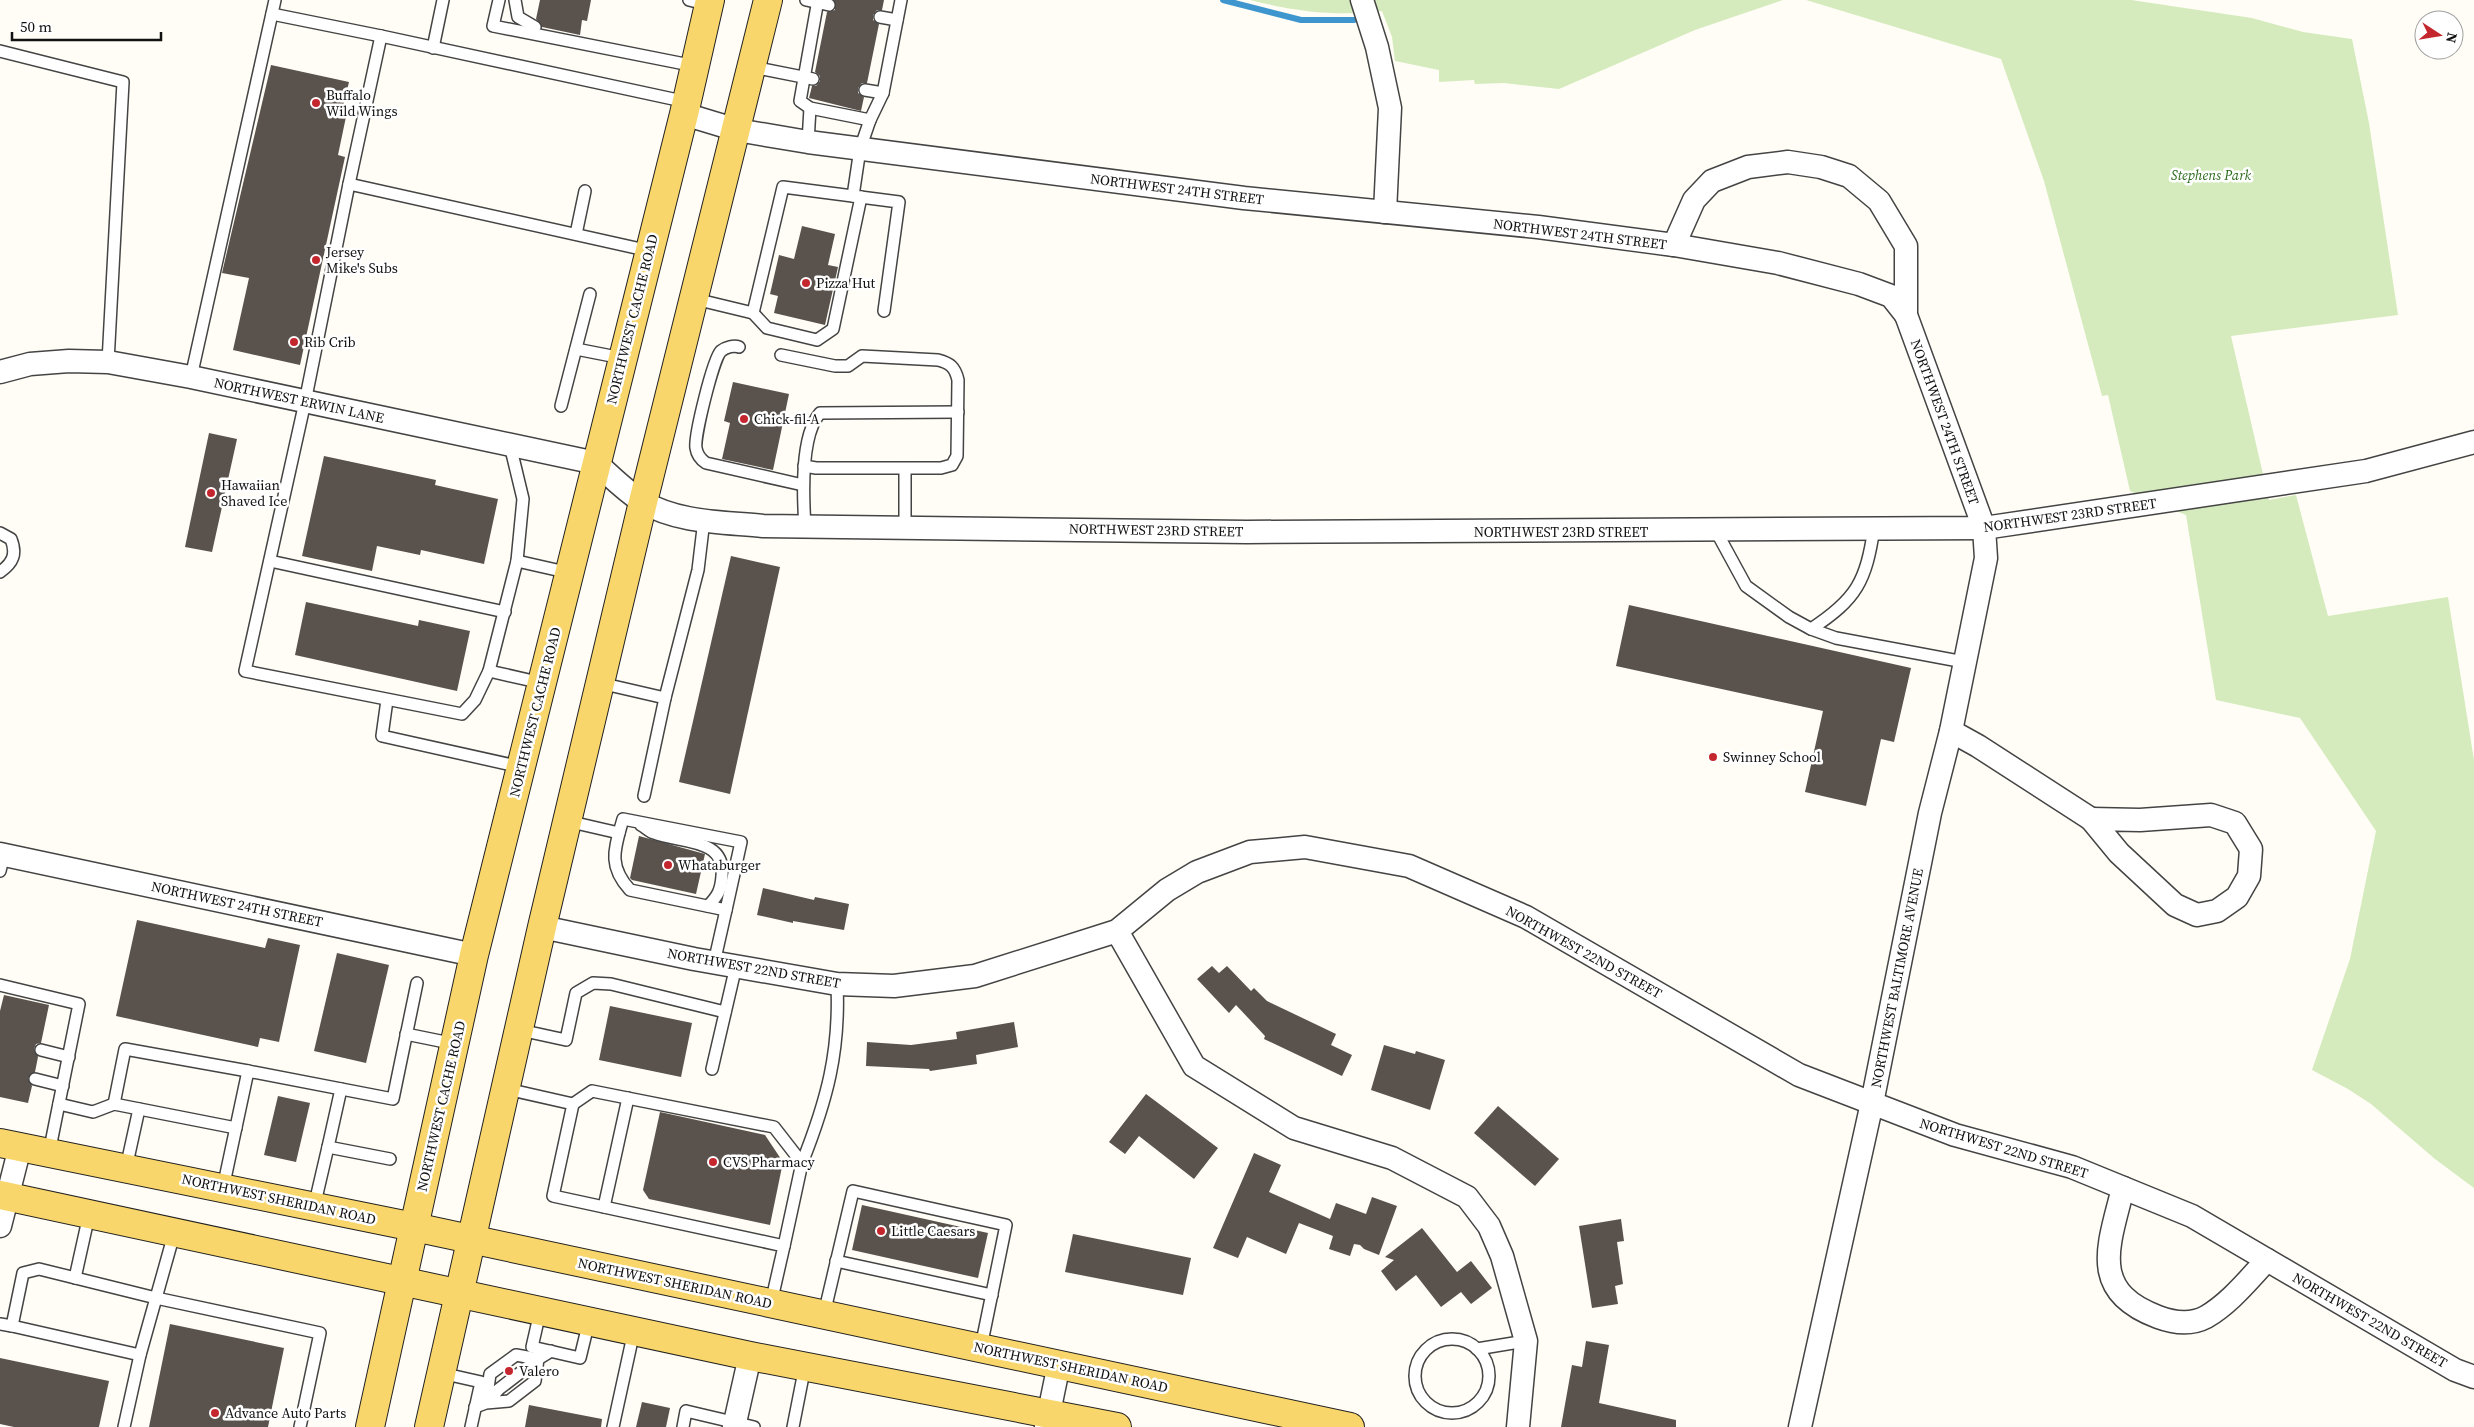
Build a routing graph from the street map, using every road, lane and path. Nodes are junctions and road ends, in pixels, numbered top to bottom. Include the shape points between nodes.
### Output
1 (275, 0) edge
2 (443, 0) edge
3 (499, 0) edge
4 (515, 0) edge
5 (768, 0) edge
6 (806, 0) edge
7 (901, 0) edge
8 (1362, 0) edge
9 (703, 2) edge
10 (822, 3) edge
11 (272, 14) junction
12 (880, 17) dead end
13 (897, 20) junction
14 (535, 27) dead end
15 (381, 36) junction
16 (578, 36) dead end
17 (587, 45) junction
18 (434, 48) junction
19 (0, 51) edge
20 (695, 66) junction
21 (752, 67) junction
22 (808, 78) junction
23 (865, 90) dead end
24 (883, 93) junction
25 (685, 108) junction
26 (810, 108) junction
27 (870, 120) junction
28 (737, 130) junction
29 (808, 142) junction
30 (860, 149) junction
31 (349, 184) junction
32 (585, 191) dead end
33 (857, 197) junction
34 (1385, 212) junction
35 (576, 234) junction
36 (1674, 246) junction
37 (650, 251) junction
38 (590, 294) dead end
39 (695, 299) junction
40 (884, 310) dead end
41 (753, 313) junction
42 (1906, 315) junction
43 (739, 347) dead end
44 (576, 349) junction
45 (780, 355) dead end
46 (622, 358) junction
47 (108, 362) junction
48 (0, 372) edge
49 (190, 377) junction
50 (305, 402) junction
51 (561, 406) dead end
52 (958, 412) junction
53 (2474, 442) edge
54 (510, 445) junction
55 (596, 463) junction
56 (804, 466) junction
57 (905, 469) junction
58 (803, 485) junction
59 (643, 502) junction
60 (704, 520) junction
61 (805, 527) junction
62 (905, 528) junction
63 (1874, 528) junction
64 (1984, 528) junction
65 (1716, 531) junction
66 (0, 533) edge
67 (270, 561) junction
68 (517, 561) junction
69 (0, 572) edge
70 (570, 573) junction
71 (504, 612) junction
72 (1811, 629) junction
73 (1964, 662) junction
74 (490, 671) junction
75 (542, 683) junction
76 (600, 683) junction
77 (665, 698) junction
78 (387, 700) junction
79 (1951, 731) junction
80 (521, 767) junction
81 (644, 796) dead end
82 (2091, 819) junction
83 (567, 821) junction
84 (637, 822) junction
85 (619, 833) junction
86 (1, 860) edge
87 (708, 906) junction
88 (726, 910) junction
89 (542, 927) junction
90 (1117, 931) junction
91 (474, 955) junction
92 (714, 963) junction
93 (736, 966) junction
94 (417, 983) dead end
95 (837, 984) junction
96 (0, 985) edge
97 (725, 1012) junction
98 (520, 1030) junction
99 (406, 1034) junction
100 (455, 1044) junction
101 (41, 1050) dead end
102 (69, 1057) junction
103 (712, 1069) dead end
104 (248, 1071) junction
105 (35, 1079) dead end
106 (63, 1086) junction
107 (341, 1089) junction
108 (507, 1089) junction
109 (628, 1098) junction
110 (1872, 1103) junction
111 (58, 1104) junction
112 (114, 1104) junction
113 (573, 1104) junction
114 (139, 1109) junction
115 (236, 1128) junction
116 (10, 1145) edge
117 (328, 1147) junction
118 (48, 1153) junction
119 (390, 1159) dead end
120 (802, 1163) junction
121 (126, 1168) junction
122 (223, 1188) junction
123 (2123, 1188) junction
124 (4, 1196) edge
125 (314, 1207) junction
126 (604, 1207) junction
127 (89, 1215) junction
128 (0, 1226) edge
129 (414, 1227) junction
130 (174, 1234) junction
131 (471, 1239) junction
132 (784, 1246) junction
133 (2267, 1260) junction
134 (836, 1261) junction
135 (75, 1278) junction
136 (402, 1282) junction
137 (459, 1294) junction
138 (992, 1295) junction
139 (156, 1298) junction
140 (771, 1303) junction
141 (540, 1312) junction
142 (824, 1314) junction
143 (589, 1321) junction
144 (6, 1325) edge
145 (634, 1331) junction
146 (1526, 1341) junction
147 (981, 1347) junction
148 (1477, 1349) junction
149 (552, 1351) junction
150 (140, 1355) junction
151 (750, 1356) junction
152 (538, 1359) junction
153 (1059, 1364) junction
154 (805, 1366) junction
155 (441, 1373) junction
156 (2474, 1377) edge
157 (481, 1405) junction
158 (1047, 1420) edge
159 (741, 1426) edge
160 (124, 1427) edge
161 (300, 1427) edge
162 (370, 1427) edge
163 (429, 1427) edge
164 (471, 1427) edge
165 (613, 1427) edge
166 (683, 1427) edge
167 (793, 1427) edge
168 (1116, 1427) edge
169 (1350, 1427) edge
170 (1518, 1427) edge
171 (1800, 1427) edge

1 - 11 lane
2 - 18 lane
3 - 17 lane via 492,26
4 - 14 lane via 518,16
5 - 21 main road
6 - 10 lane
7 - 13 lane
8 - 34 street via 1377,46 1390,108
9 - 20 main road, NORTHWEST CACHE ROAD
10 - 22 lane
11 - 15 lane
11 - 49 lane
12 - 13 lane
13 - 24 lane
15 - 18 lane
15 - 31 lane
16 - 17 lane
17 - 20 lane
18 - 25 lane
19 - 47 lane via 123,82
20 - 25 main road, NORTHWEST CACHE ROAD
21 - 22 lane
21 - 28 main road
22 - 26 lane via 800,101
23 - 24 lane
24 - 27 lane
25 - 28 street, NORTHWEST 24TH STREET
25 - 37 main road, NORTHWEST CACHE ROAD
26 - 27 lane
26 - 29 lane
27 - 30 lane
28 - 29 street, NORTHWEST 24TH STREET
28 - 39 main road
29 - 30 street, NORTHWEST 24TH STREET
30 - 33 lane
30 - 34 street, NORTHWEST 24TH STREET via 1244,198
31 - 35 lane
31 - 50 lane
32 - 35 lane
33 - 40 lane via 899,202
33 - 41 lane via 783,187
33 - 41 lane via 833,329 817,340 767,328
34 - 36 street, NORTHWEST 24TH STREET via 1538,227
35 - 37 lane
36 - 42 street, NORTHWEST 24TH STREET via 1778,263 1859,284 1891,296
36 - 42 street, NORTHWEST 24TH STREET via 1694,200 1712,181 1748,167 1788,162 1821,167 1849,176 1879,201 1906,246
37 - 46 main road, NORTHWEST CACHE ROAD
38 - 44 lane
39 - 41 lane
39 - 59 main road
42 - 64 street, NORTHWEST 24TH STREET
43 - 58 lane via 721,351 716,360 696,446 700,459
44 - 46 lane
44 - 51 lane
45 - 52 lane via 835,366 848,366 862,356 948,362 958,380
46 - 55 main road, NORTHWEST CACHE ROAD
47 - 48 street, NORTHWEST ERWIN LANE via 30,364
47 - 49 street, NORTHWEST ERWIN LANE
49 - 50 street, NORTHWEST ERWIN LANE
50 - 54 street, NORTHWEST ERWIN LANE
50 - 67 lane
52 - 56 lane via 820,413 813,420
52 - 57 lane via 957,456 952,464 941,468
53 - 64 street, NORTHWEST 23RD STREET via 2366,471
54 - 55 street, NORTHWEST ERWIN LANE
54 - 68 lane via 523,499
55 - 59 street, NORTHWEST 23RD STREET
55 - 70 main road, NORTHWEST CACHE ROAD
56 - 57 lane
56 - 58 lane
57 - 62 lane
58 - 61 lane
59 - 60 street, NORTHWEST 23RD STREET via 671,513
59 - 76 main road
60 - 61 street, NORTHWEST 23RD STREET
60 - 77 lane via 698,570
61 - 62 street, NORTHWEST 23RD STREET
62 - 65 street, NORTHWEST 23RD STREET via 1247,532
63 - 64 street, NORTHWEST 23RD STREET
63 - 65 street, NORTHWEST 23RD STREET
63 - 72 lane via 1869,564 1854,592 1835,614
64 - 73 street, NORTHWEST BALTIMORE AVENUE via 1986,558
65 - 72 lane via 1746,586
66 - 69 lane via 11,539 15,550 10,565
67 - 71 lane
67 - 78 lane via 245,671
68 - 70 lane
68 - 71 lane
70 - 75 main road, NORTHWEST CACHE ROAD
71 - 74 lane
72 - 73 lane via 1854,642
73 - 79 street, NORTHWEST BALTIMORE AVENUE
74 - 75 lane
74 - 78 lane via 475,700 462,714
75 - 80 main road, NORTHWEST CACHE ROAD
76 - 77 lane
76 - 83 main road
77 - 81 lane
78 - 80 lane via 382,736
79 - 82 street
79 - 110 street, NORTHWEST BALTIMORE AVENUE via 1930,813
80 - 91 main road, NORTHWEST CACHE ROAD
82 - 82 street via 2120,853 2175,905 2197,914 2217,912 2237,897 2249,876 2251,849 2234,823 2211,815 2140,820
83 - 85 lane
83 - 89 main road
84 - 85 lane via 623,819
84 - 87 lane via 654,833 696,842 720,857 723,873 719,895
84 - 88 lane via 741,842
85 - 87 lane via 613,860 619,878 630,890
86 - 91 street, NORTHWEST 24TH STREET
87 - 88 lane
88 - 92 lane
89 - 92 street, NORTHWEST 22ND STREET
89 - 98 main road
90 - 95 street, NORTHWEST 22ND STREET via 975,976 894,986
90 - 110 street, NORTHWEST 22ND STREET via 1167,890 1197,872 1250,852 1305,847 1409,866 1526,917 1799,1075
90 - 146 street via 1194,1066 1294,1128 1392,1158 1467,1197 1489,1226 1502,1256
91 - 100 main road, NORTHWEST CACHE ROAD
92 - 93 street, NORTHWEST 22ND STREET
93 - 95 street, NORTHWEST 22ND STREET
93 - 97 lane
94 - 99 lane
95 - 120 lane via 839,1022 827,1094
96 - 102 lane via 79,1004
97 - 98 lane via 611,984 593,983 576,993 566,1040
97 - 103 lane
98 - 108 main road
99 - 100 lane
99 - 107 lane via 393,1099
100 - 129 main road, NORTHWEST CACHE ROAD
101 - 102 lane
102 - 106 lane
104 - 107 lane
104 - 112 lane via 125,1049
104 - 115 lane
105 - 106 lane
106 - 111 lane
107 - 117 lane
108 - 113 lane
108 - 131 main road
109 - 113 lane via 592,1091
109 - 120 lane via 774,1127
109 - 126 lane
110 - 123 street, NORTHWEST 22ND STREET via 1955,1135 2072,1167
110 - 171 street, NORTHWEST BALTIMORE AVENUE
111 - 112 lane via 94,1112
111 - 118 lane
112 - 114 lane
113 - 126 lane via 553,1196
114 - 115 lane
114 - 121 lane
115 - 122 lane
116 - 118 main road, NORTHWEST SHERIDAN ROAD
116 - 124 street
117 - 119 lane
117 - 125 lane
118 - 121 main road, NORTHWEST SHERIDAN ROAD
120 - 132 lane
121 - 122 main road, NORTHWEST SHERIDAN ROAD
122 - 125 main road, NORTHWEST SHERIDAN ROAD
123 - 133 street, NORTHWEST 22ND STREET via 2192,1216
123 - 133 street via 2108,1252 2112,1282 2121,1296 2140,1310 2188,1323 2205,1318 2226,1303
124 - 127 main road
124 - 128 street
125 - 129 main road, NORTHWEST SHERIDAN ROAD
126 - 132 lane
127 - 130 main road
127 - 135 lane
129 - 131 main road, NORTHWEST SHERIDAN ROAD
129 - 136 main road, NORTHWEST CACHE ROAD
130 - 136 main road
130 - 139 lane
131 - 137 main road
131 - 140 main road, NORTHWEST SHERIDAN ROAD
132 - 140 lane
133 - 156 street, NORTHWEST 22ND STREET via 2454,1370
134 - 138 lane
134 - 138 lane via 853,1191 1006,1225
134 - 142 lane
135 - 139 lane
135 - 144 lane via 39,1269 23,1273
136 - 137 main road
136 - 162 main road, NORTHWEST CACHE ROAD
137 - 141 main road
137 - 155 main road
138 - 147 lane
139 - 150 lane
139 - 161 lane via 320,1333
140 - 142 main road, NORTHWEST SHERIDAN ROAD
141 - 143 main road
141 - 149 lane via 532,1347
142 - 147 main road, NORTHWEST SHERIDAN ROAD
143 - 145 main road
143 - 149 lane via 580,1358
144 - 150 lane
145 - 151 main road
145 - 165 lane
146 - 148 lane
146 - 170 street
147 - 153 main road, NORTHWEST SHERIDAN ROAD
148 - 148 lane via 1456,1339 1434,1344 1425,1351 1419,1361 1416,1378 1420,1394 1428,1404 1451,1413 1475,1405 1488,1384 1489,1371
149 - 152 lane
150 - 160 lane
151 - 154 main road
151 - 159 street
152 - 157 lane
152 - 157 lane via 516,1355 490,1374
153 - 158 street
153 - 169 main road, NORTHWEST SHERIDAN ROAD
154 - 158 main road
154 - 167 lane
155 - 157 lane via 481,1382
155 - 163 main road
157 - 164 lane
158 - 168 main road
159 - 166 lane via 686,1411

